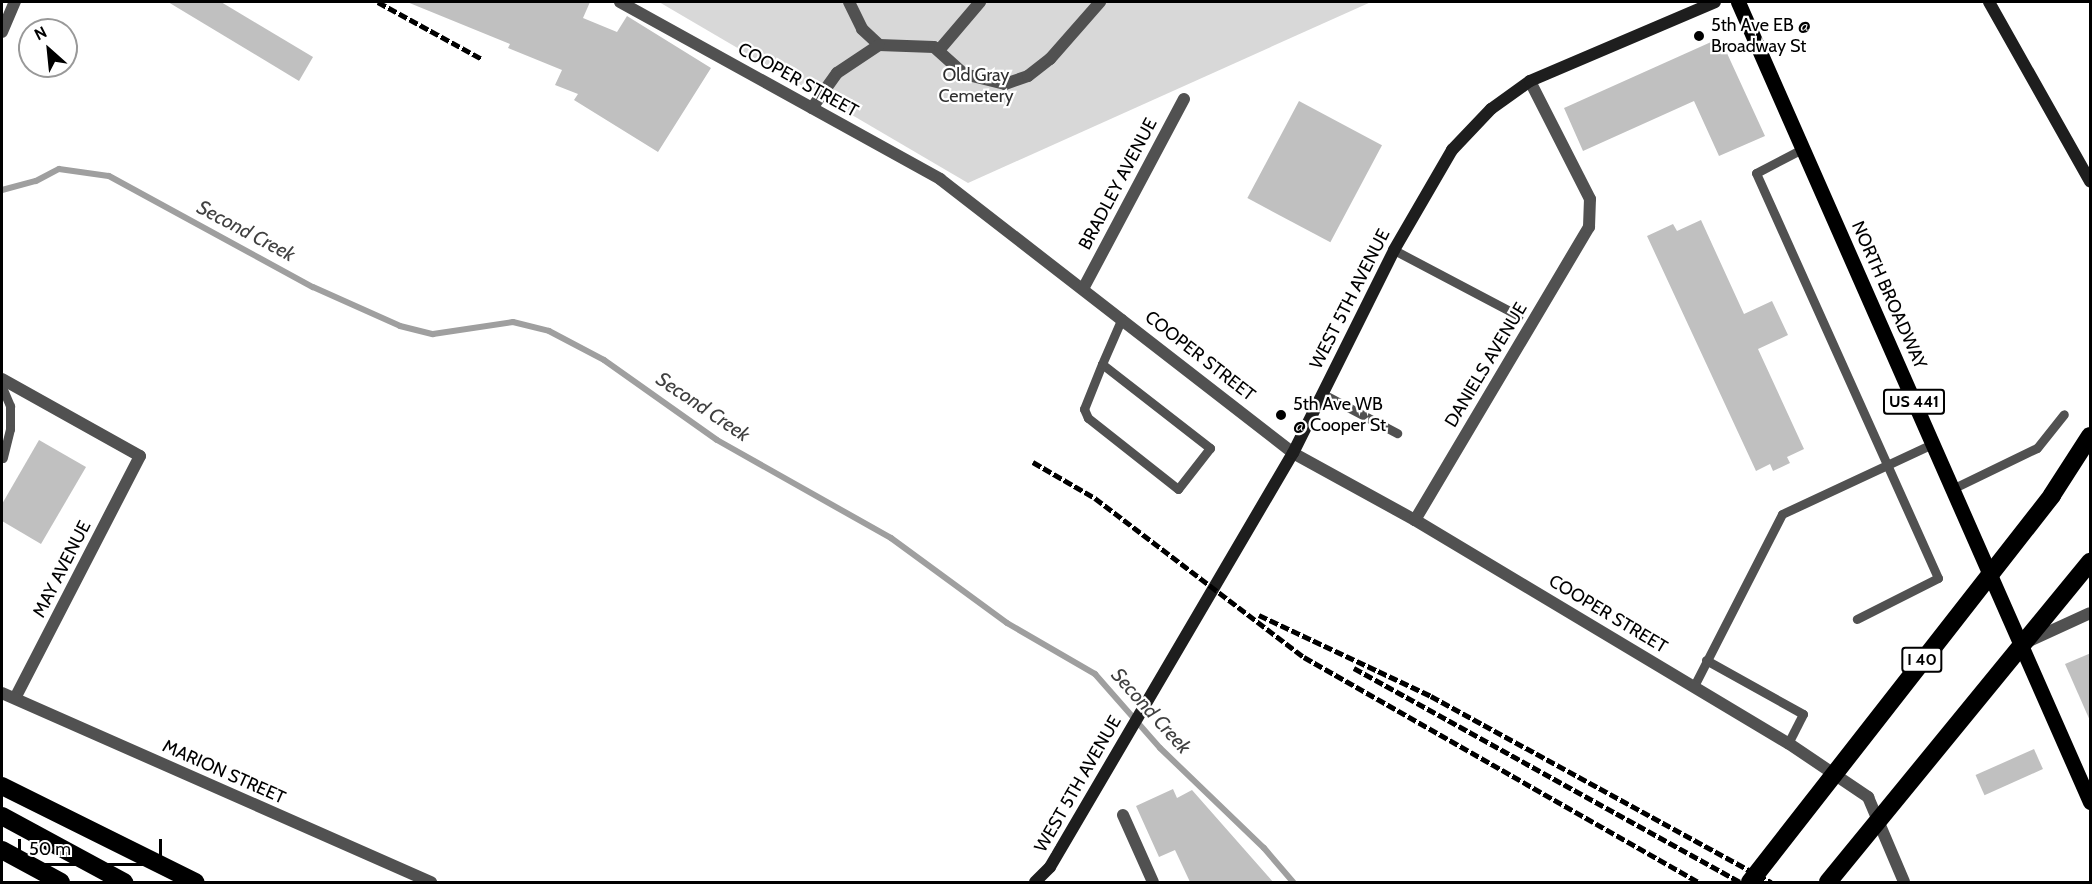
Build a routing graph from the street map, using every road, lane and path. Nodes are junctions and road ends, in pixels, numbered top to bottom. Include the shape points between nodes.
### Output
1 (15, 2) edge
2 (620, 2) edge
3 (849, 2) edge
4 (980, 2) edge
5 (1100, 2) edge
6 (1715, 2) edge
7 (1738, 2) edge
8 (1989, 2) edge
9 (2, 32) edge
10 (879, 45) junction
11 (940, 49) junction
12 (1530, 81) junction
13 (1184, 99) dead end
14 (812, 108) junction
15 (1804, 148) junction
16 (2091, 181) edge
17 (1394, 250) junction
18 (1084, 287) junction
19 (1519, 316) dead end
20 (1122, 318) junction
21 (1102, 364) junction
22 (2, 379) edge
23 (2, 387) edge
24 (1323, 394) junction
25 (2064, 414) dead end
26 (1397, 433) dead end
27 (2091, 436) edge
28 (1932, 444) junction
29 (1293, 453) junction
30 (3, 458) dead end
31 (1888, 465) junction
32 (1952, 489) junction
33 (1414, 520) junction
34 (2091, 562) edge
35 (2091, 613) edge
36 (1857, 619) dead end
37 (2021, 645) junction
38 (1706, 660) junction
39 (1694, 686) junction
40 (2, 693) edge
41 (15, 698) junction
42 (1788, 743) junction
43 (2, 786) edge
44 (2091, 802) edge
45 (1123, 815) dead end
46 (2, 816) edge
47 (1859, 849) junction
48 (2, 850) edge
49 (61, 882) edge
50 (124, 882) edge
51 (195, 882) edge
52 (431, 882) edge
53 (1035, 882) edge
54 (1152, 882) edge
55 (1750, 882) edge
56 (1828, 882) edge
57 (1840, 882) edge
58 (1905, 882) edge

1 - 9 street
2 - 14 street, COOPER STREET
3 - 10 street via 862,29
4 - 11 street
5 - 11 street via 1050,59 1015,81 997,84 964,74
6 - 12 street, WEST 5TH AVENUE
7 - 15 main road, NORTH BROADWAY / US 441
8 - 16 street
10 - 11 street
10 - 14 street via 837,73
12 - 17 street, WEST 5TH AVENUE via 1491,109 1452,150
12 - 33 street, DANIELS AVENUE via 1590,200 1589,227
13 - 18 street, BRADLEY AVENUE
14 - 18 street, COOPER STREET via 940,179
15 - 28 main road, NORTH BROADWAY / US 441
15 - 31 lane via 1756,173
17 - 19 lane
17 - 24 street, WEST 5TH AVENUE
18 - 20 street, COOPER STREET
20 - 21 lane
20 - 29 street, COOPER STREET
21 - 21 lane via 1084,409 1088,418 1178,489 1210,448
22 - 41 street, MAY AVENUE via 140,456
23 - 30 lane via 10,418
24 - 26 lane
24 - 29 street, WEST 5TH AVENUE
25 - 32 lane via 2037,447
27 - 55 highway, I 40 via 2052,495
28 - 31 lane
28 - 32 main road, NORTH BROADWAY / US 441
29 - 33 street, COOPER STREET
29 - 53 street, WEST 5TH AVENUE via 1050,867
31 - 36 lane via 1938,578
31 - 38 lane via 1782,514
32 - 37 main road, NORTH BROADWAY / US 441
33 - 39 street, COOPER STREET
34 - 47 highway
35 - 37 street
37 - 44 main road, NORTH BROADWAY / US 441
38 - 39 lane
38 - 42 lane via 1803,714
39 - 42 street, COOPER STREET
40 - 41 street, MARION STREET
41 - 52 street, MARION STREET
42 - 58 street, COOPER STREET via 1868,797
43 - 51 highway
45 - 54 street
46 - 50 highway
47 - 56 highway
47 - 57 highway
48 - 49 highway

